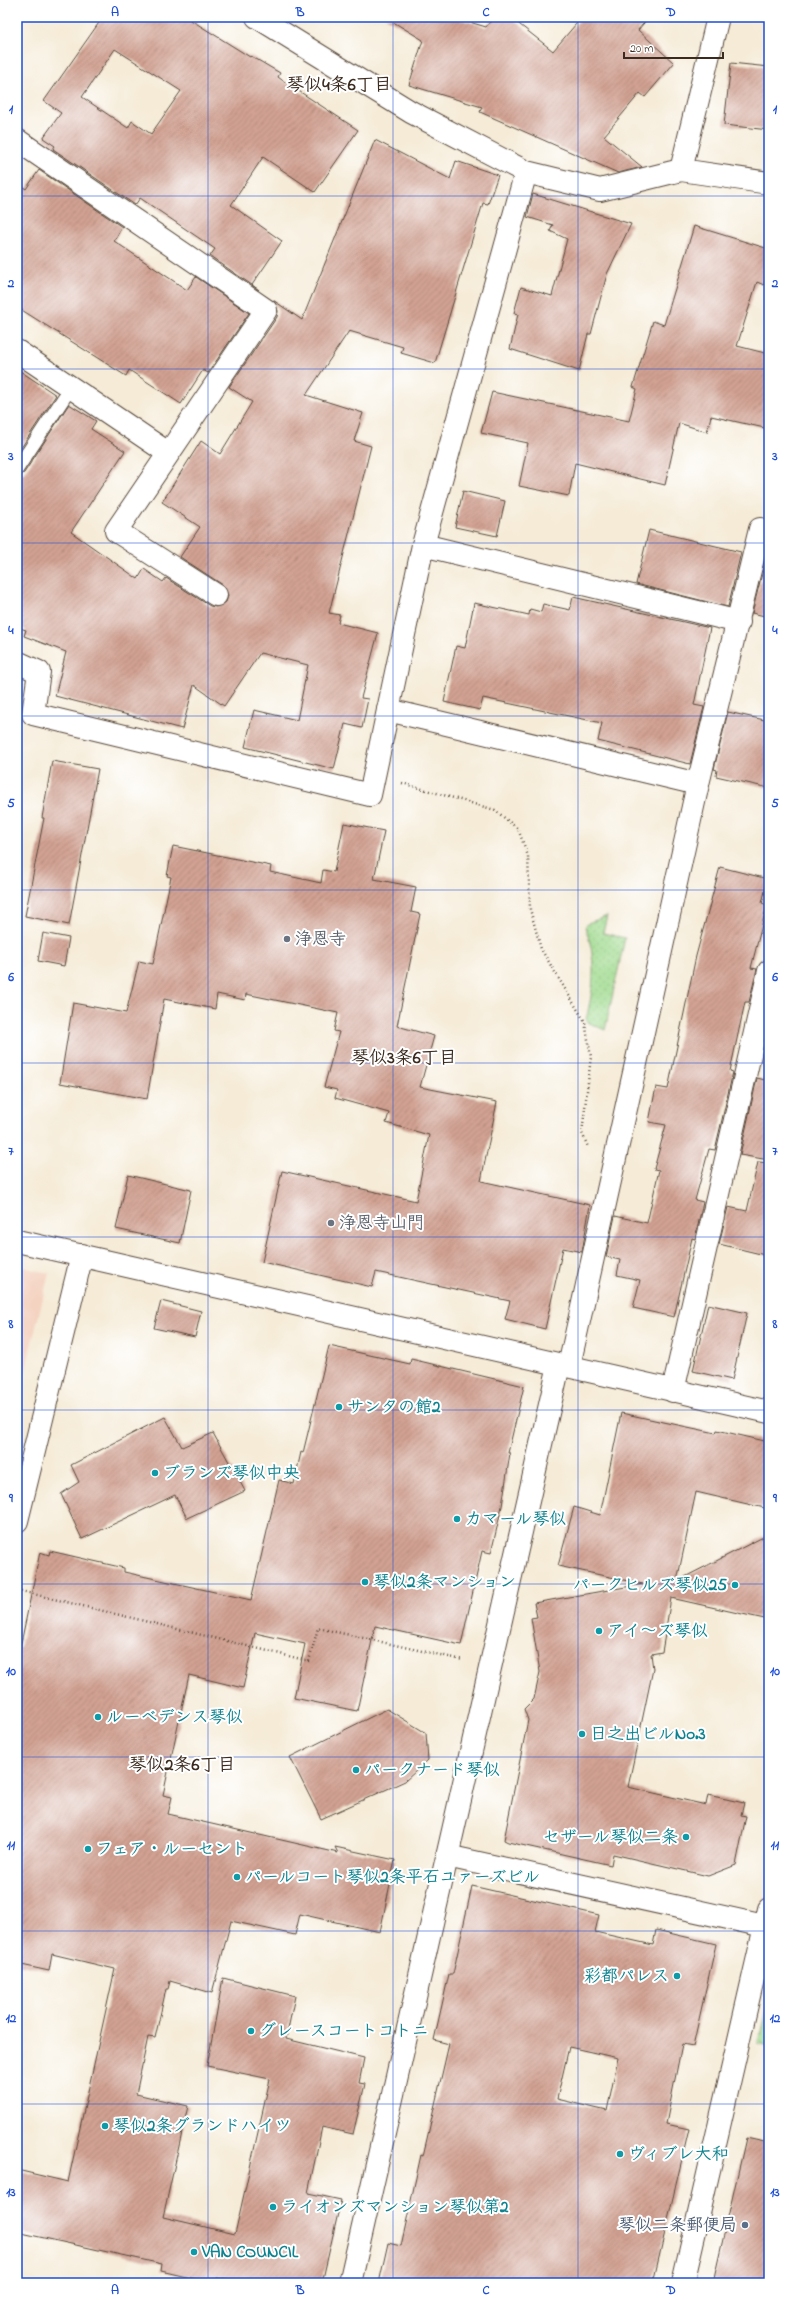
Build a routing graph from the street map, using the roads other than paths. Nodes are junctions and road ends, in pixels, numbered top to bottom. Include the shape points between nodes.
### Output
1 (257, 17) edge
2 (718, 17) edge
3 (17, 140) edge
4 (680, 170) junction
5 (526, 172) junction
6 (769, 182) edge
7 (17, 351) edge
8 (71, 387) junction
9 (168, 453) junction
10 (17, 469) edge
11 (760, 529) dead end
12 (423, 545) junction
13 (216, 595) dead end
14 (739, 622) junction
15 (17, 662) edge
16 (388, 710) junction
17 (698, 784) junction
18 (769, 971) edge
19 (17, 1241) edge
20 (82, 1255) junction
21 (564, 1365) junction
22 (673, 1390) junction
23 (769, 1412) edge
24 (17, 1521) edge
25 (447, 1856) junction
26 (768, 1921) edge
27 (350, 2283) edge
28 (683, 2283) edge

1 - 5 street via 411,112
2 - 4 street
3 - 9 street via 266,310
4 - 5 street via 600,190
4 - 6 street
5 - 12 street
7 - 8 street
8 - 9 street
8 - 10 lane
9 - 13 street via 116,531
11 - 14 street
12 - 14 street
12 - 16 street
14 - 17 street
15 - 16 street via 39,672 33,714 370,795
16 - 17 street
17 - 21 street via 615,1160
18 - 22 street
19 - 20 street
20 - 21 street
20 - 24 street
21 - 22 street
21 - 25 street
22 - 23 street
25 - 26 street
25 - 27 street
26 - 28 street

